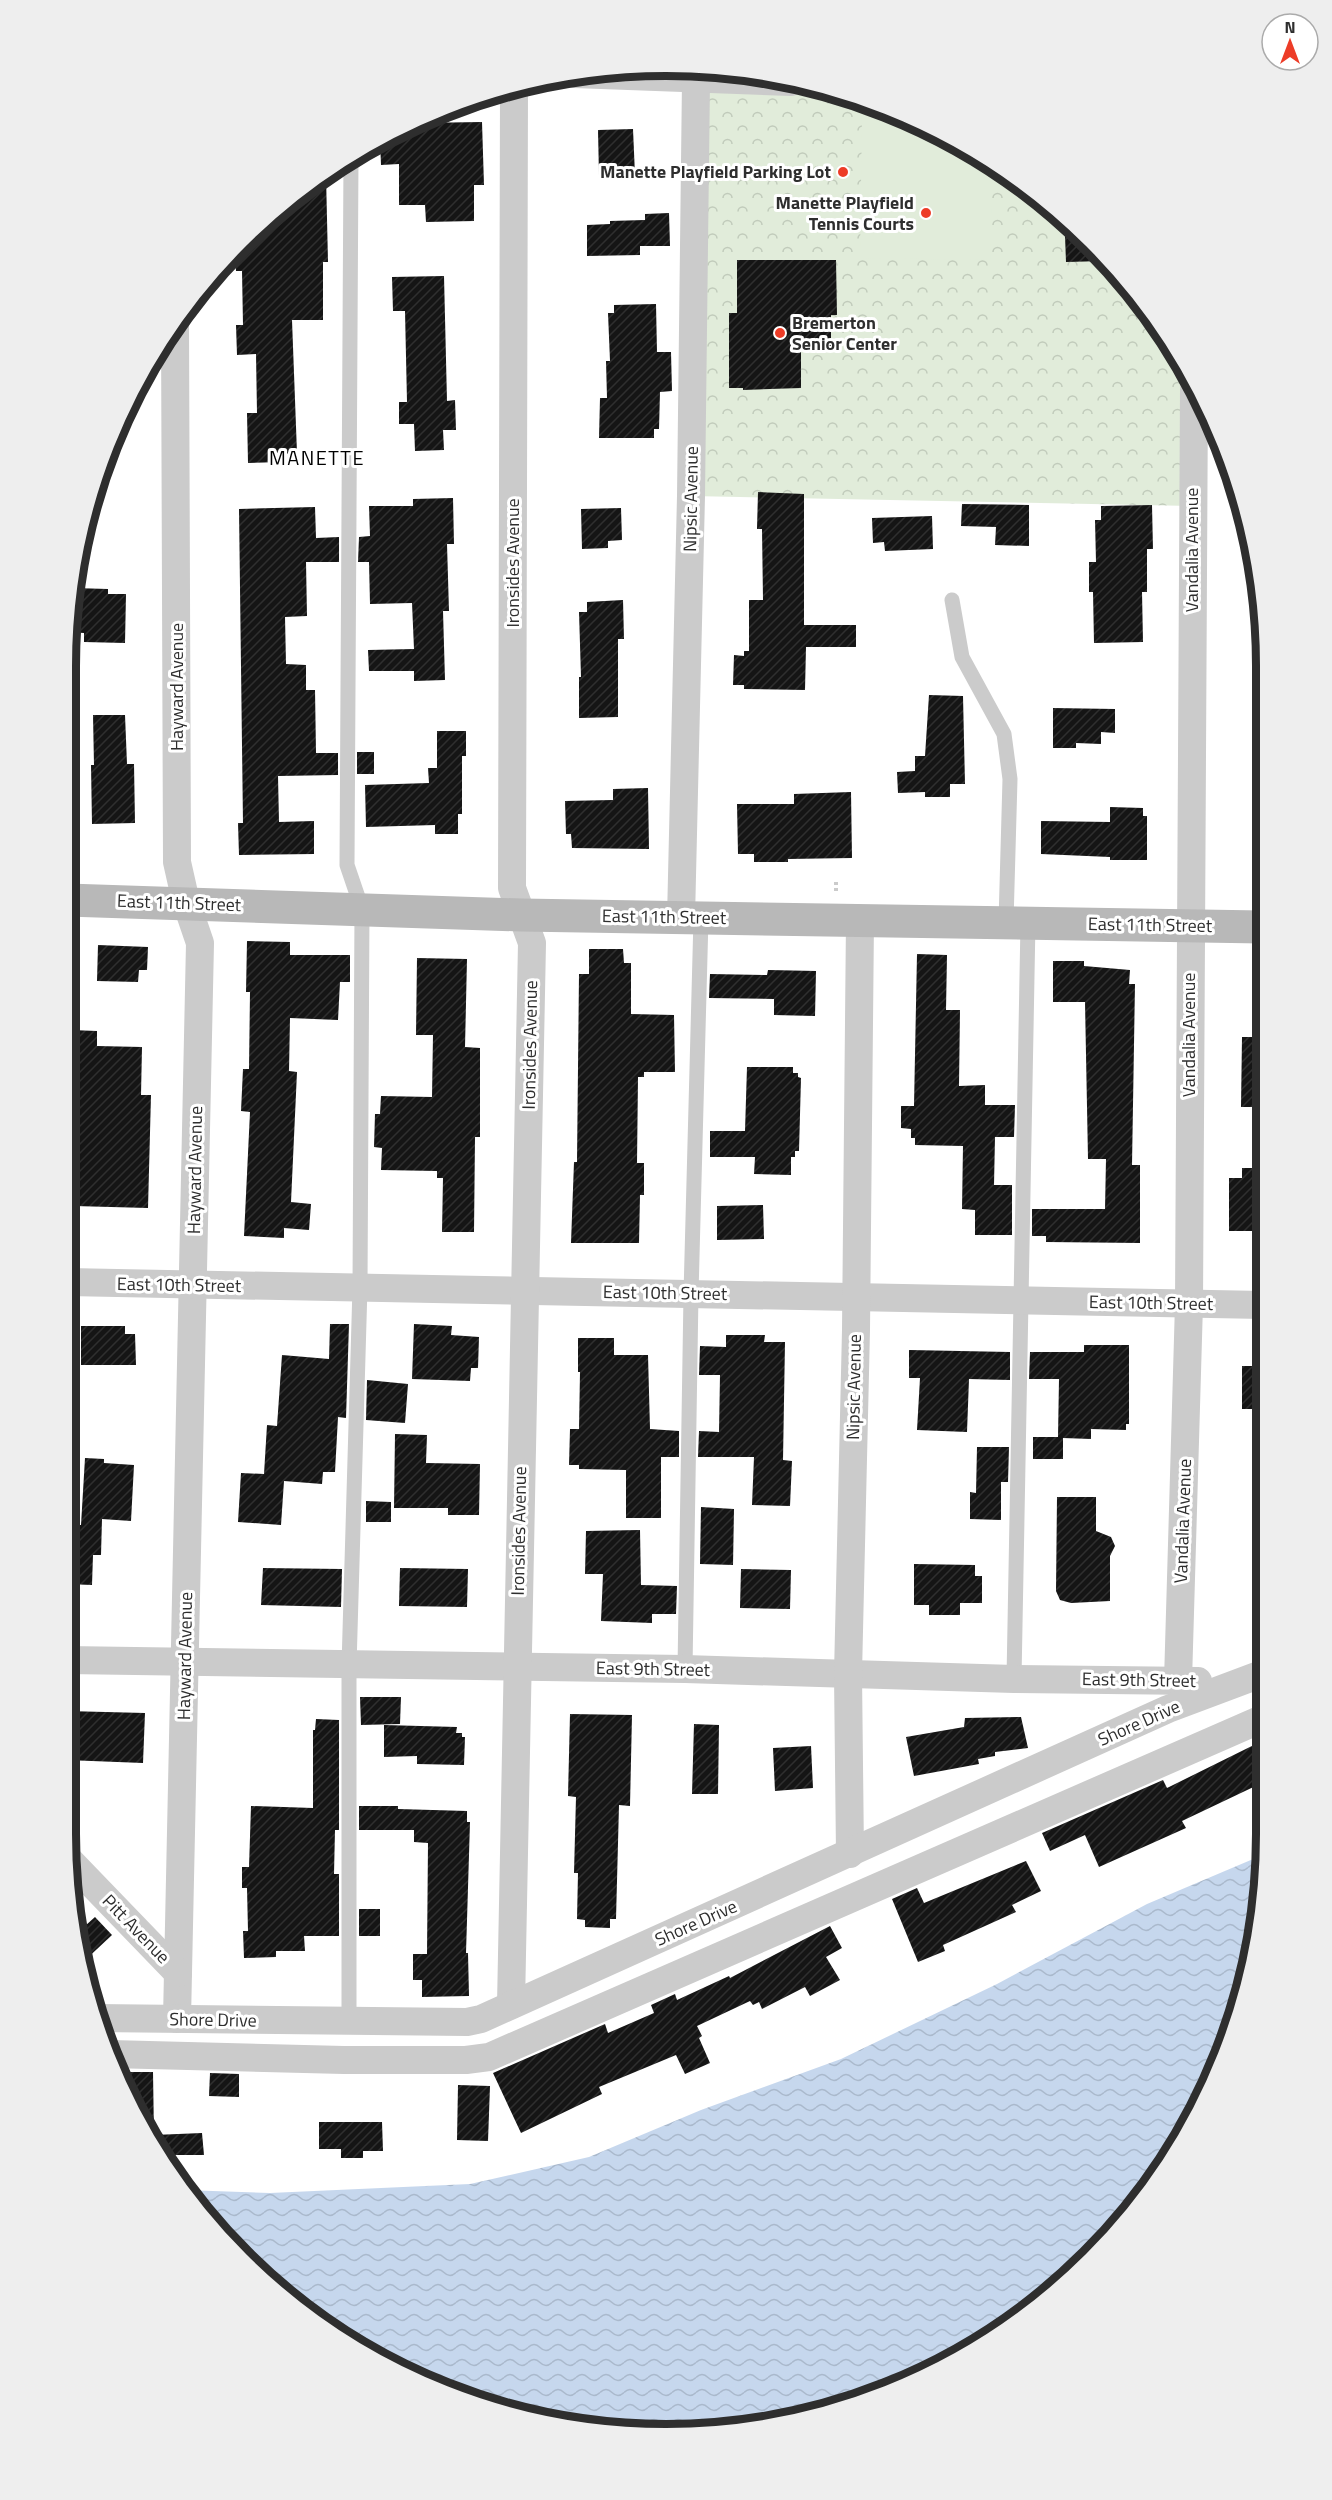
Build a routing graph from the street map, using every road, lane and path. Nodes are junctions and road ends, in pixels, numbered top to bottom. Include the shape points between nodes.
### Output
1 (696, 78) edge
2 (514, 97) edge
3 (351, 168) edge
4 (176, 338) edge
5 (1194, 403) edge
6 (952, 600) dead end
7 (76, 900) edge
8 (186, 902) junction
9 (362, 909) junction
10 (521, 915) junction
11 (691, 918) junction
12 (860, 920) junction
13 (1017, 922) junction
14 (1189, 926) junction
15 (1256, 927) edge
16 (76, 1282) edge
17 (193, 1286) junction
18 (360, 1287) junction
19 (525, 1290) junction
20 (691, 1294) junction
21 (855, 1298) junction
22 (1022, 1300) junction
23 (1189, 1304) junction
24 (1256, 1305) edge
25 (76, 1660) edge
26 (184, 1663) junction
27 (349, 1666) junction
28 (516, 1667) junction
29 (685, 1669) junction
30 (848, 1674) junction
31 (1252, 1677) edge
32 (1014, 1679) junction
33 (1178, 1681) junction
34 (1256, 1721) edge
35 (850, 1854) junction
36 (78, 1869) edge
37 (178, 1973) junction
38 (511, 2005) junction
39 (107, 2018) edge
40 (177, 2019) junction
41 (349, 2021) junction
42 (119, 2054) edge

1 - 11 street, Nipsic Avenue
2 - 10 street, Ironsides Avenue via 512,888
3 - 9 lane via 347,865
4 - 8 street, Hayward Avenue via 177,862
5 - 14 street, Vandalia Avenue
6 - 13 lane via 962,657 1004,734
7 - 8 main road, East 11th Street
8 - 9 main road, East 11th Street
8 - 17 street, Hayward Avenue via 200,942
9 - 10 main road, East 11th Street
9 - 18 lane
10 - 11 main road, East 11th Street
10 - 19 street, Ironsides Avenue via 532,942
11 - 12 main road, East 11th Street
11 - 20 lane
12 - 13 main road, East 11th Street
12 - 21 street, Nipsic Avenue
13 - 14 main road, East 11th Street
13 - 22 lane
14 - 15 main road, East 11th Street
14 - 23 street, Vandalia Avenue
16 - 17 street, East 10th Street
17 - 18 street, East 10th Street
17 - 26 street, Hayward Avenue
18 - 19 street, East 10th Street
18 - 27 lane
19 - 20 street, East 10th Street
19 - 28 street, Ironsides Avenue
20 - 21 street, East 10th Street
20 - 29 lane
21 - 22 street, East 10th Street
21 - 30 street, Nipsic Avenue
22 - 23 street, East 10th Street
22 - 32 lane
23 - 24 street, East 10th Street
23 - 33 street, Vandalia Avenue
25 - 26 street, East 9th Street
26 - 27 street, East 9th Street
26 - 37 street, Hayward Avenue
27 - 28 street, East 9th Street
27 - 41 lane
28 - 29 street, East 9th Street
28 - 38 street, Ironsides Avenue
29 - 30 street, East 9th Street
30 - 32 street, East 9th Street
30 - 35 street, Nipsic Avenue
31 - 33 street, East 9th Street
31 - 35 street, Shore Drive via 1168,1709
32 - 33 street, East 9th Street
34 - 42 street, Shore Drive via 489,2056 466,2060 344,2060
35 - 38 street, Shore Drive
36 - 37 street, Pitt Avenue
37 - 40 street, Hayward Avenue
38 - 41 street, Shore Drive via 468,2022
39 - 40 street, Shore Drive
40 - 41 street, Shore Drive

